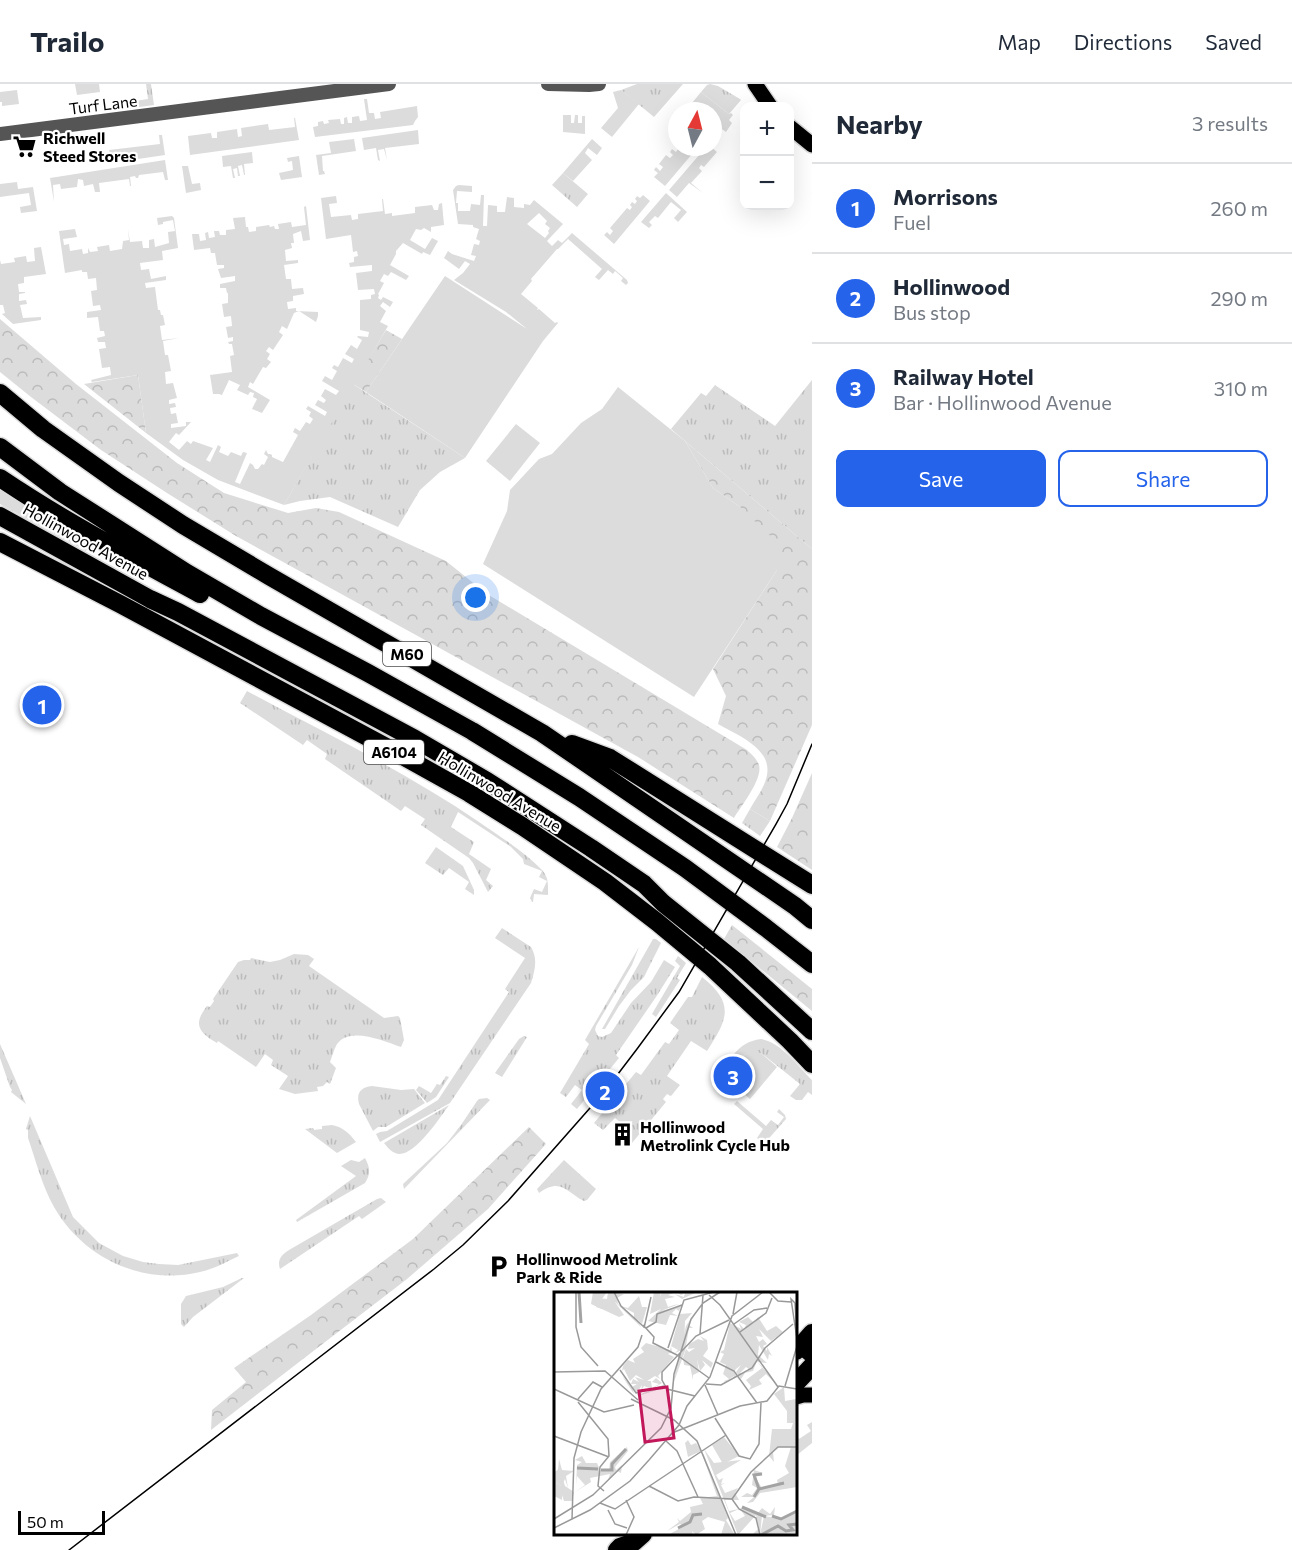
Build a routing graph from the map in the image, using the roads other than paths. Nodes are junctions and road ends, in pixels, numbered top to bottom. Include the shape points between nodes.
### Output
1 (390, 84) edge
2 (548, 84) edge
3 (599, 84) edge
4 (755, 84) edge
5 (767, 102) edge
6 (794, 131) edge
7 (0, 134) edge
8 (812, 145) edge
9 (0, 393) edge
10 (0, 447) edge
11 (0, 478) edge
12 (0, 516) edge
13 (0, 542) edge
14 (261, 616) junction
15 (542, 733) junction
16 (812, 885) edge
17 (812, 920) edge
18 (812, 964) edge
19 (812, 1031) edge
20 (812, 1064) edge
21 (812, 1395) edge
22 (797, 1396) edge
23 (641, 1535) edge
24 (620, 1544) edge

1 - 7 street, Turf Lane
2 - 3 street
4 - 5 main road
6 - 8 main road
9 - 15 highway, M60 via 43,429 183,525
10 - 14 highway, M60 via 69,498
11 - 14 highway, M60 via 47,509 204,596
12 - 19 highway, Hollinwood Avenue / A6104 via 487,781 644,884
13 - 20 highway, Hollinwood Avenue / A6104 via 411,761 522,826 657,922 710,966
14 - 18 highway, M60 via 472,731 579,797 685,868
15 - 16 highway, M60 via 610,758
15 - 17 highway, M60
21 - 22 main road
23 - 24 highway via 634,1542

